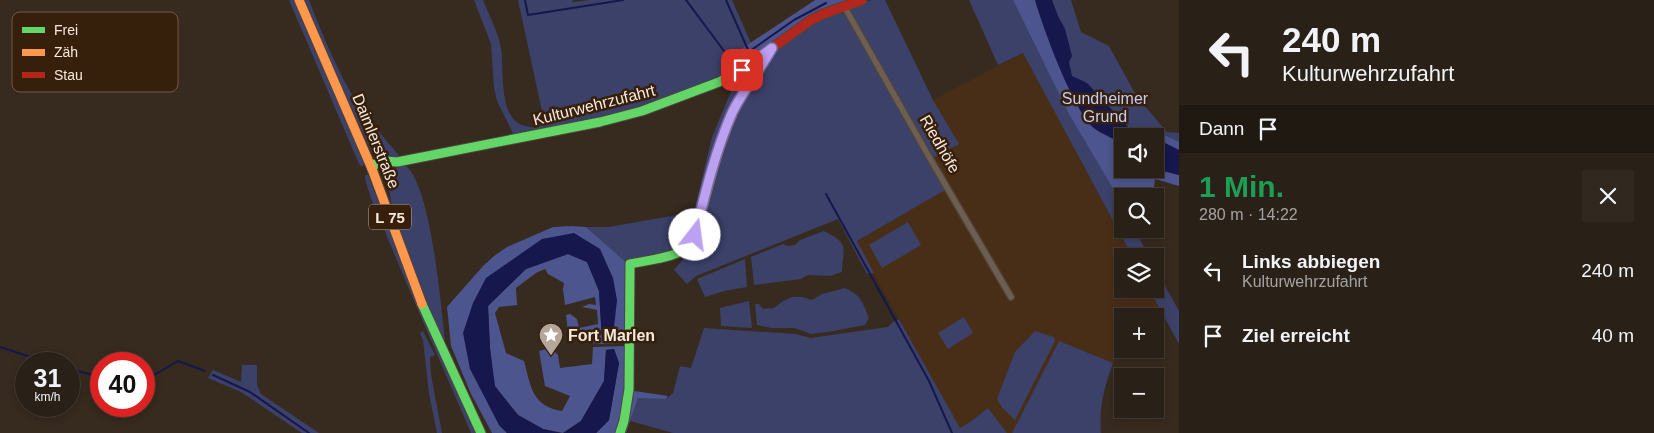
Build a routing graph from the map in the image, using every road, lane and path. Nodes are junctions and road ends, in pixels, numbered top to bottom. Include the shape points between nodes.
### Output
1 (299, 0) edge
2 (862, 0) edge
3 (844, 6) junction
4 (772, 48) junction
5 (372, 169) junction
6 (1011, 297) dead end
7 (481, 433) edge
8 (620, 433) edge

1 - 5 street, Daimlerstraße / L 75
2 - 3 street, Kulturwehrzufahrt
3 - 4 street, Kulturwehrzufahrt via 811,20
3 - 6 street, Riedhöfe
4 - 5 street, Kulturwehrzufahrt via 719,82 642,111 398,162 386,161 375,164
4 - 8 street via 732,113 692,244 682,252 630,264 629,389
5 - 7 street, Daimlerstraße / L 75 via 422,303

